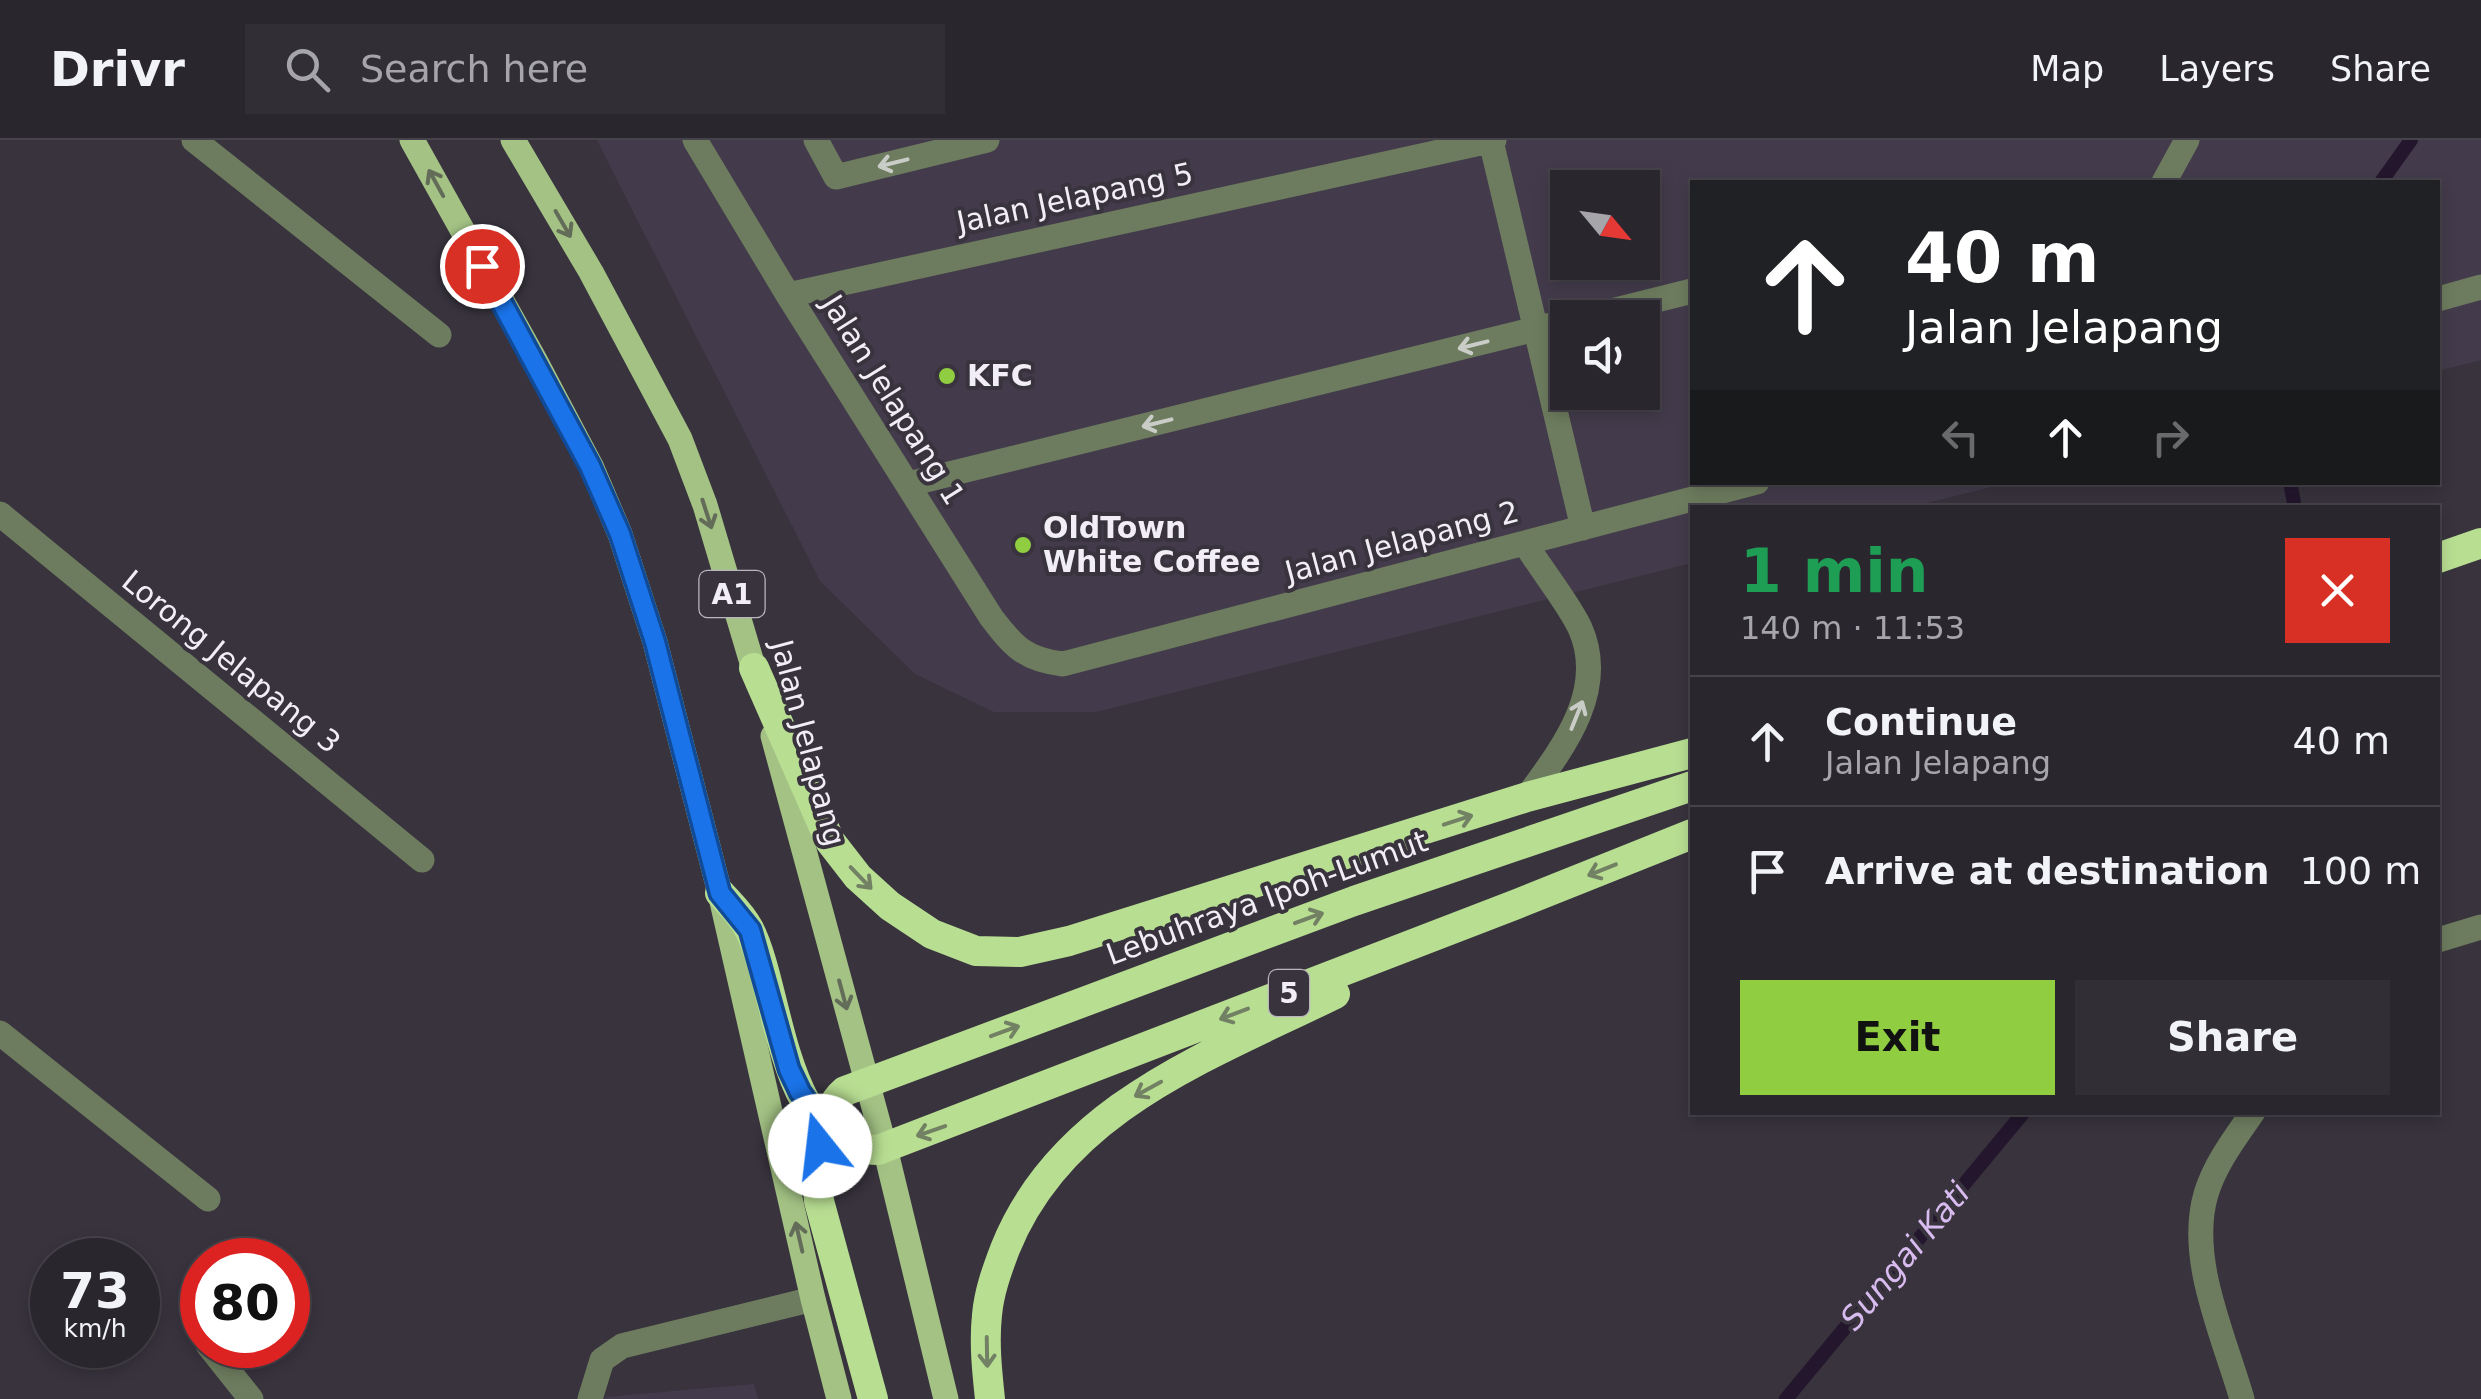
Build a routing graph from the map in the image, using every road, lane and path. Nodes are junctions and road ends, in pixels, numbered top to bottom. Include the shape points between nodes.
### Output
1 (194, 140) edge
2 (412, 140) edge
3 (513, 140) edge
4 (695, 140) edge
5 (816, 140) edge
6 (987, 140) edge
7 (1492, 140) edge
8 (2187, 140) edge
9 (2160, 180) edge
10 (2481, 287) edge
11 (1690, 292) edge
12 (788, 294) junction
13 (2440, 299) edge
14 (1659, 300) edge
15 (1550, 326) edge
16 (1536, 329) junction
17 (439, 335) dead end
18 (909, 484) junction
19 (1746, 485) edge
20 (0, 514) edge
21 (1583, 528) junction
22 (1525, 543) junction
23 (2481, 543) edge
24 (2444, 556) edge
25 (1063, 664) joint
26 (754, 668) junction
27 (1690, 753) edge
28 (1690, 787) edge
29 (1527, 797) junction
30 (1690, 835) edge
31 (422, 860) dead end
32 (720, 893) junction
33 (1517, 904) junction
34 (2481, 927) edge
35 (2440, 939) edge
36 (0, 1032) edge
37 (867, 1081) junction
38 (2251, 1115) edge
39 (826, 1128) junction
40 (885, 1148) junction
41 (208, 1199) dead end
42 (813, 1299) junction
43 (226, 1368) edge
44 (251, 1399) edge
45 (590, 1399) edge
46 (839, 1399) edge
47 (873, 1399) edge
48 (946, 1399) edge
49 (990, 1399) edge
50 (2242, 1399) edge

1 - 17 street
32 -> 2 main road via 620,534 535,360
3 -> 26 main road, Jalan Jelapang / A1 via 680,439
4 - 12 street, Jalan Jelapang 1
6 -> 5 street via 836,177
7 - 12 street, Jalan Jelapang 5
7 - 16 street
8 - 9 street
10 - 13 street
11 - 14 street
12 - 18 street, Jalan Jelapang 1
15 - 16 street
16 -> 18 street
16 - 21 street
18 - 25 street, Jalan Jelapang 1 via 1008,638 1040,662
19 - 21 street, Jalan Jelapang 2
20 - 31 street, Lorong Jelapang 3
21 - 22 street, Jalan Jelapang 2
22 - 25 street, Jalan Jelapang 2
29 -> 22 street via 1580,714 1590,675 1579,625
23 - 24 highway
26 -> 29 highway via 830,841 858,877 932,934 976,951 1020,952 1069,941
26 -> 37 main road, Jalan Jelapang / A1
27 - 29 highway
37 -> 28 highway, Lebuhraya Ipoh-Lumut / 5 via 1354,901
30 -> 33 highway, 5
32 - 39 highway via 750,930 789,1069
42 -> 32 main road
33 -> 40 highway, 5
33 -> 49 highway via 1152,1086 1080,1139 1044,1176 996,1271 987,1313
34 - 35 street
36 - 41 street
37 - 39 highway, 5 via 838,1097
37 - 40 main road, Jalan Jelapang / A1
38 - 50 street via 2220,1162 2200,1226 2201,1259
39 - 40 highway via 862,1150
39 - 47 highway via 816,1168 819,1201
40 - 48 main road, Jalan Jelapang / A1
42 - 45 street via 622,1346 602,1360
42 - 46 main road
43 - 44 street

